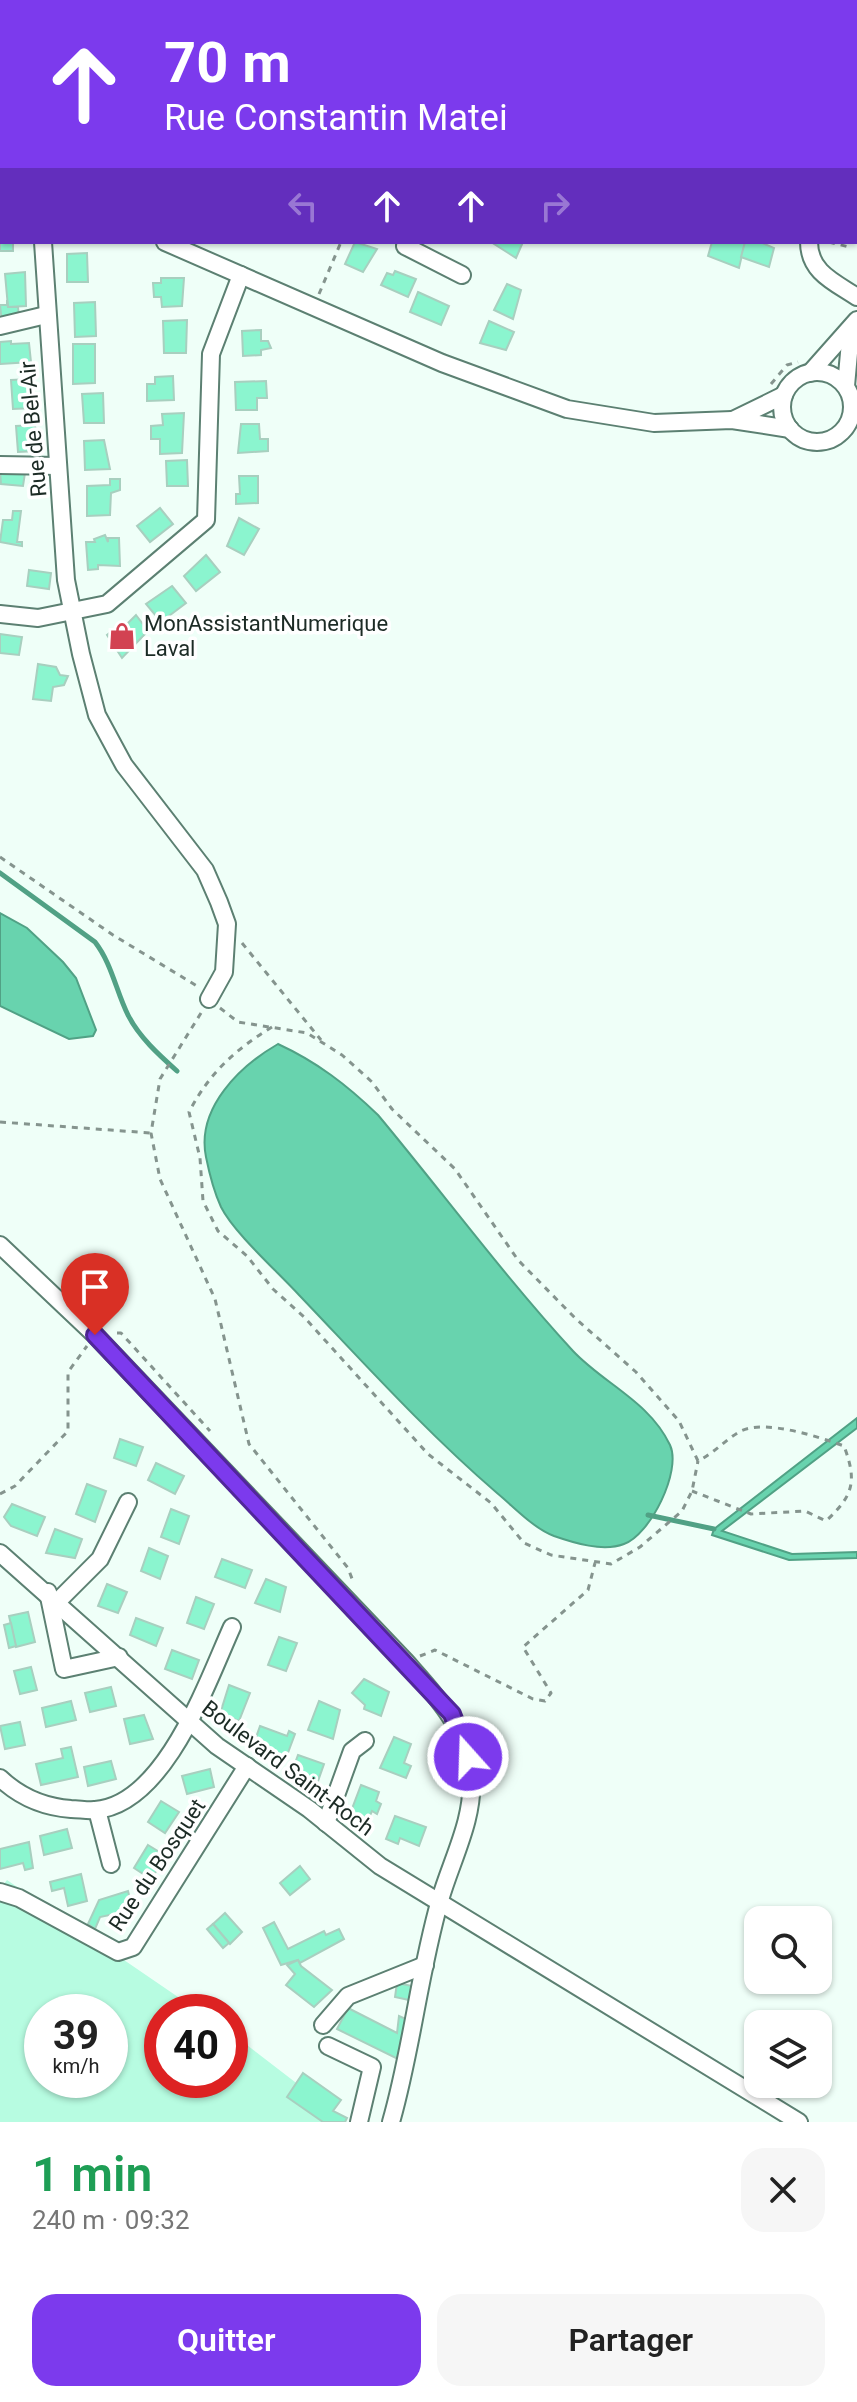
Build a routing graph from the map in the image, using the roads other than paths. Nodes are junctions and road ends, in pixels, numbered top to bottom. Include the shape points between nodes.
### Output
1 (43, 244) edge
2 (170, 244) edge
3 (406, 244) edge
4 (809, 244) edge
5 (241, 275) junction
6 (462, 275) dead end
7 (857, 297) edge
8 (46, 315) junction
9 (854, 325) edge
10 (0, 326) edge
11 (804, 367) junction
12 (846, 386) junction
13 (784, 395) junction
14 (855, 406) edge
15 (732, 420) junction
16 (790, 429) junction
17 (837, 437) junction
18 (857, 439) edge
19 (0, 465) edge
20 (58, 466) junction
21 (74, 611) junction
22 (0, 614) edge
23 (209, 999) road end
24 (0, 1245) edge
25 (128, 1502) dead end
26 (0, 1553) edge
27 (53, 1597) junction
28 (232, 1627) dead end
29 (119, 1657) junction
30 (189, 1722) junction
31 (365, 1741) dead end
32 (247, 1766) junction
33 (0, 1778) edge
34 (97, 1810) junction
35 (326, 1823) junction
36 (111, 1864) dead end
37 (0, 1892) edge
38 (439, 1902) junction
39 (425, 1965) junction
40 (323, 2025) dead end
41 (328, 2046) dead end
42 (359, 2122) edge
43 (391, 2122) edge
44 (799, 2122) edge

1 - 8 street, Rue de Bel-Air
2 - 5 street
3 - 6 street via 417,255
4 - 7 street via 809,258 825,277
5 - 15 street via 502,388 567,409 654,423
5 - 21 street via 211,354 206,520 107,604
8 - 10 street
8 - 20 street, Rue de Bel-Air
9 - 11 street
9 - 12 street
11 - 12 street
11 - 13 street
12 - 14 street
13 - 15 street
13 - 16 street via 782,413
14 - 17 street
15 - 16 street
16 - 17 street via 807,441
17 - 18 street
19 - 20 street
20 - 21 street, Rue de Bel-Air via 66,580
21 - 22 street via 38,618
21 - 23 street, Rue de Bel-Air via 97,715 124,765 205,870 227,924 224,972
24 - 38 street via 95,1335 452,1714 471,1775 469,1810
25 - 27 street via 100,1559
26 - 27 street, Boulevard Saint-Roch
27 - 29 street, Boulevard Saint-Roch
27 - 29 street via 64,1669
28 - 30 street
29 - 30 street, Boulevard Saint-Roch
30 - 32 street, Boulevard Saint-Roch
30 - 34 street via 141,1790
31 - 35 street via 352,1751
32 - 35 street, Boulevard Saint-Roch
32 - 37 street, Rue du Bosquet via 133,1947 118,1952
33 - 34 street via 43,1804
34 - 36 street
35 - 38 street, Boulevard Saint-Roch via 380,1866
38 - 39 street
38 - 44 street, Boulevard Saint-Roch
39 - 40 street via 348,1996
39 - 43 street
41 - 42 street via 372,2067

